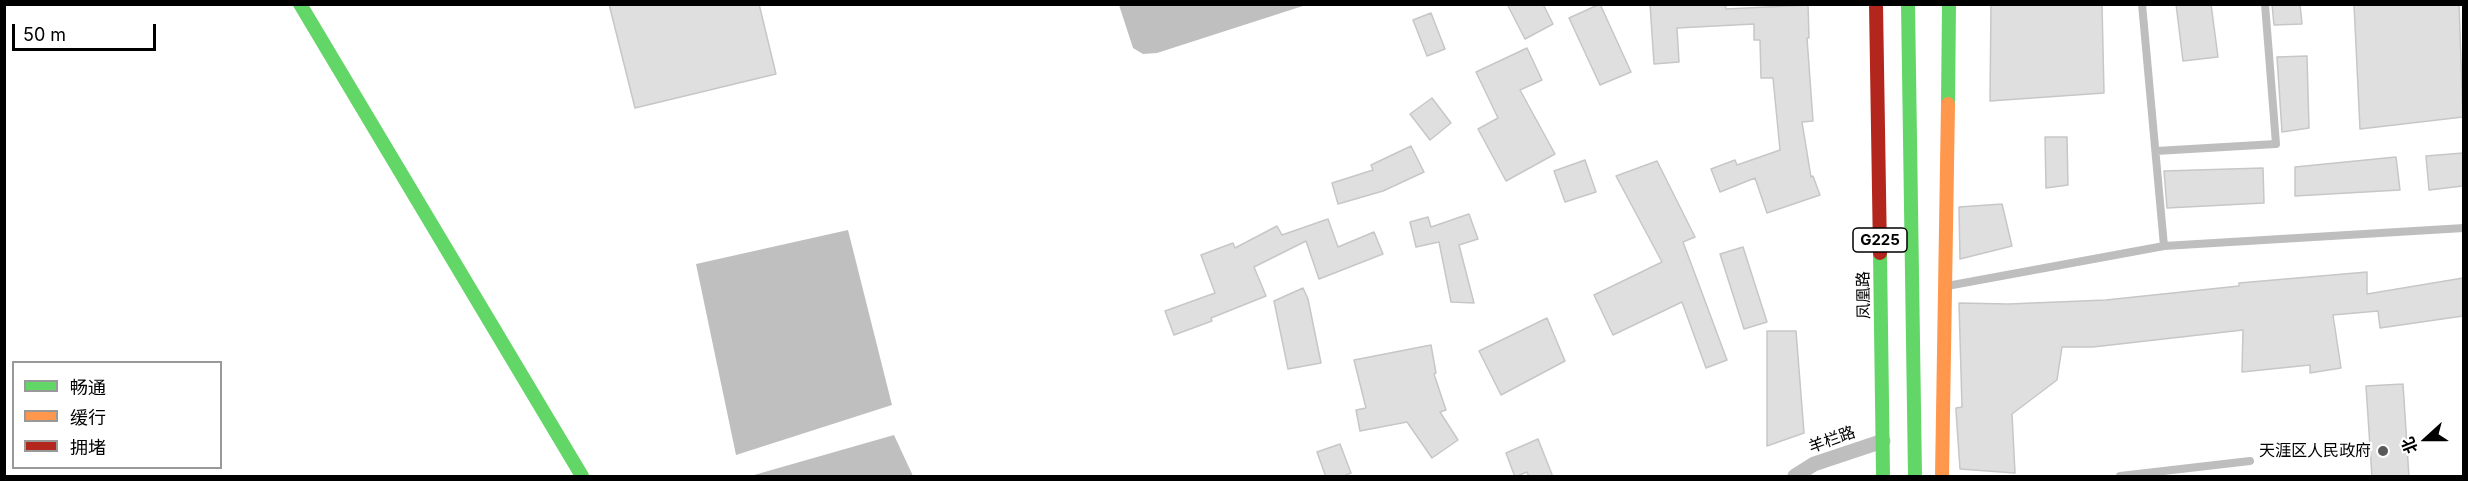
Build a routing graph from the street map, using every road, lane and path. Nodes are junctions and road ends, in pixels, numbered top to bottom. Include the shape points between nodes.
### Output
1 (300, 4) edge
2 (1876, 4) edge
3 (1908, 4) edge
4 (1949, 4) edge
5 (2142, 4) edge
6 (2265, 4) edge
7 (2156, 151) junction
8 (2463, 228) edge
9 (2164, 246) junction
10 (1945, 286) junction
11 (1883, 441) junction
12 (2250, 461) dead end
13 (582, 477) edge
14 (1795, 477) edge
15 (1883, 477) edge
16 (1915, 477) edge
17 (1942, 477) edge
18 (2120, 477) edge

1 - 13 main road
2 - 11 main road, 凤凰路 / G225
3 - 16 main road, G225
4 - 10 main road
5 - 7 lane
6 - 7 lane via 2277,144
7 - 9 lane
8 - 9 lane
9 - 10 lane
10 - 17 main road
11 - 14 street, 羊栏路 via 1814,464
11 - 15 main road, 凤凰路 / G225
12 - 18 lane

